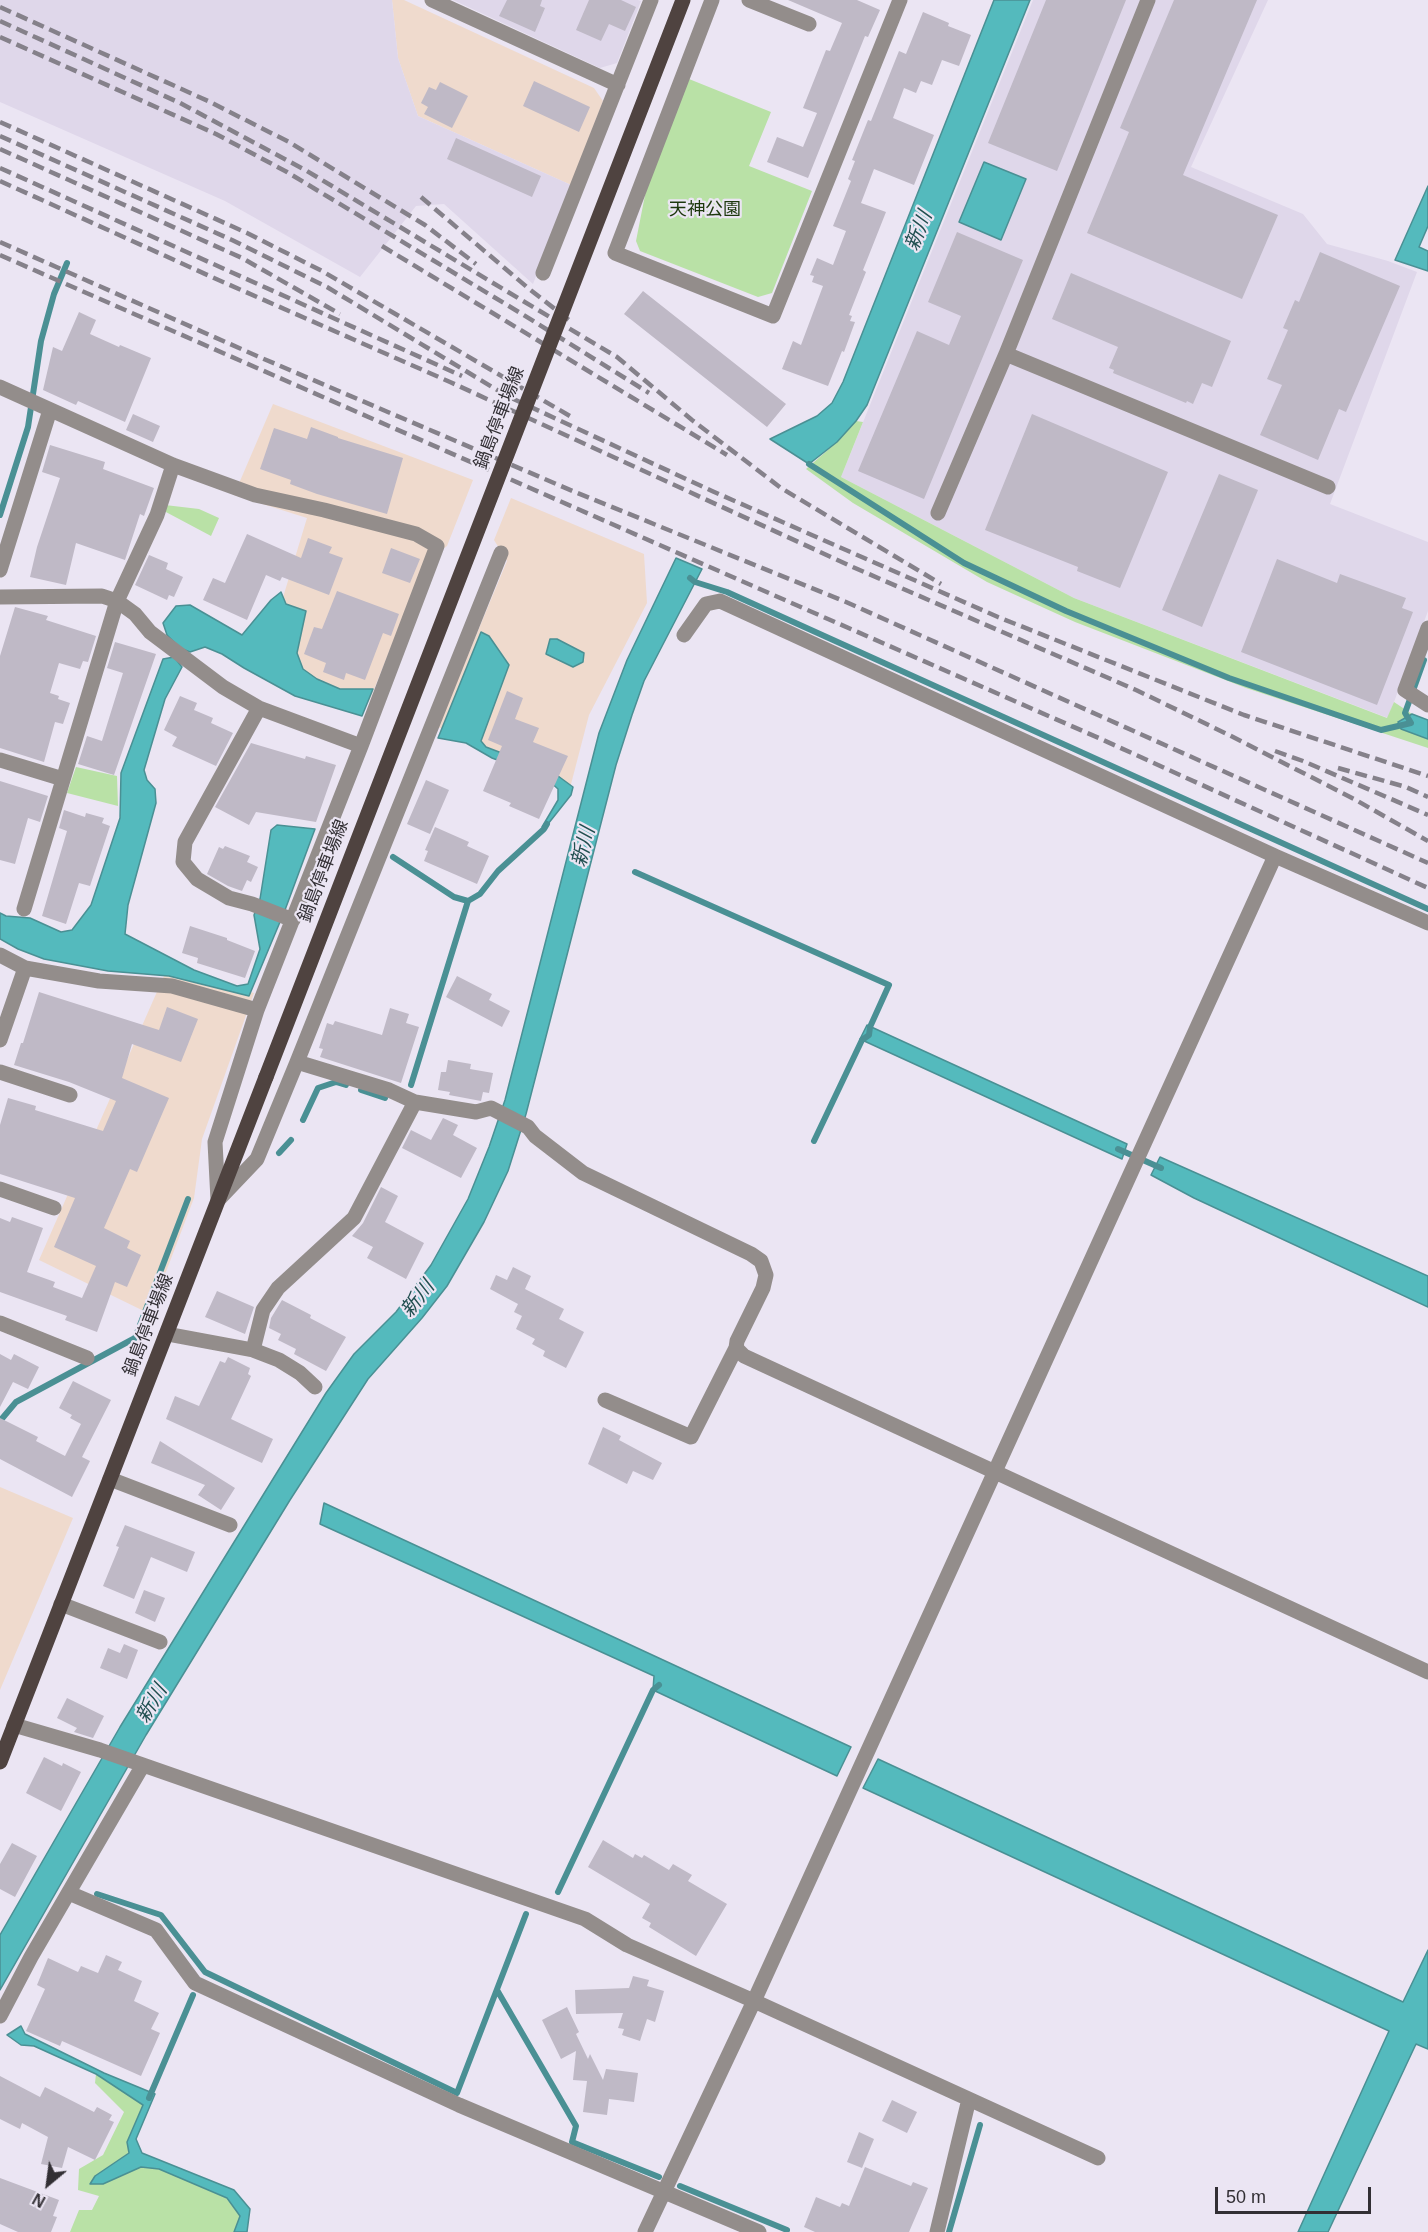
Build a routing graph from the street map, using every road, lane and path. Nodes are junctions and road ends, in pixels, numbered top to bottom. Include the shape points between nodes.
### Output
1 (432, 0) edge
2 (651, 0) edge
3 (683, 0) edge
4 (712, 0) edge
5 (749, 0) edge
6 (900, 0) edge
7 (1148, 0) edge
8 (809, 24) dead end
9 (618, 85) junction
10 (543, 273) dead end
11 (1006, 354) junction
12 (0, 387) edge
13 (46, 408) junction
14 (173, 465) junction
15 (1328, 487) dead end
16 (938, 513) dead end
17 (501, 553) dead end
18 (0, 570) edge
19 (0, 597) edge
20 (117, 601) junction
21 (1428, 628) edge
22 (684, 635) dead end
23 (1425, 703) edge
24 (259, 708) junction
25 (361, 746) junction
26 (0, 760) edge
27 (63, 779) junction
28 (1275, 856) junction
29 (24, 909) dead end
30 (290, 919) junction
31 (1428, 923) edge
32 (0, 955) edge
33 (25, 968) junction
34 (257, 1010) junction
35 (0, 1040) edge
36 (297, 1062) junction
37 (0, 1071) edge
38 (70, 1095) dead end
39 (415, 1102) junction
40 (0, 1189) edge
41 (218, 1200) junction
42 (54, 1208) dead end
43 (0, 1323) edge
44 (166, 1334) junction
45 (736, 1348) junction
46 (253, 1350) junction
47 (87, 1358) dead end
48 (315, 1387) dead end
49 (605, 1401) dead end
50 (994, 1471) junction
51 (110, 1479) junction
52 (230, 1525) dead end
53 (61, 1604) junction
54 (160, 1642) dead end
55 (1428, 1672) edge
56 (14, 1725) junction
57 (1, 1758) edge
58 (140, 1764) junction
59 (69, 1893) junction
60 (754, 2001) junction
61 (0, 2016) edge
62 (969, 2099) junction
63 (1098, 2158) dead end
64 (663, 2193) junction
65 (645, 2232) edge
66 (759, 2232) edge
67 (937, 2232) edge

1 - 9 street
2 - 9 street
3 - 41 main road, 鍋島停車場線, bridge
4 - 6 street via 615,254 773,316
5 - 8 street
7 - 11 street
9 - 10 street
11 - 15 street
11 - 16 street
12 - 13 street
13 - 14 street
13 - 18 street
14 - 20 street via 157,515
14 - 25 street via 255,495 416,534 437,546
17 - 36 street
19 - 20 street via 102,596
20 - 24 street via 150,632 223,687
20 - 27 street
21 - 23 street via 1405,690
22 - 28 street via 706,604 720,601
24 - 25 street
24 - 30 street via 185,842 183,861 197,879 229,898
25 - 30 street
26 - 27 street
27 - 29 street
28 - 31 street
28 - 50 street
30 - 34 street
32 - 33 street
33 - 34 street via 99,981 172,986
33 - 35 street
34 - 41 street via 215,1142
36 - 39 street via 389,1090
36 - 41 street via 257,1160
37 - 38 street
39 - 45 street via 476,1112 496,1110 528,1127 583,1173 761,1261 766,1275 763,1288
39 - 46 street via 354,1218 278,1288 263,1310
40 - 42 street
41 - 44 main road, 鍋島停車場線
43 - 47 street
44 - 46 street
44 - 51 main road, 鍋島停車場線
45 - 49 street via 691,1437
45 - 50 street via 744,1356
46 - 48 street via 279,1360
50 - 55 street
50 - 60 street
51 - 52 street
51 - 53 main road, 鍋島停車場線
53 - 54 street
53 - 56 main road, 鍋島停車場線
56 - 57 main road, 鍋島停車場線
56 - 58 street
58 - 59 street
58 - 60 street via 585,1919 627,1946
59 - 61 street
59 - 64 street via 156,1930 195,1983 459,2105
60 - 62 street
60 - 64 street
62 - 63 street
62 - 67 street
64 - 65 street
64 - 66 street

